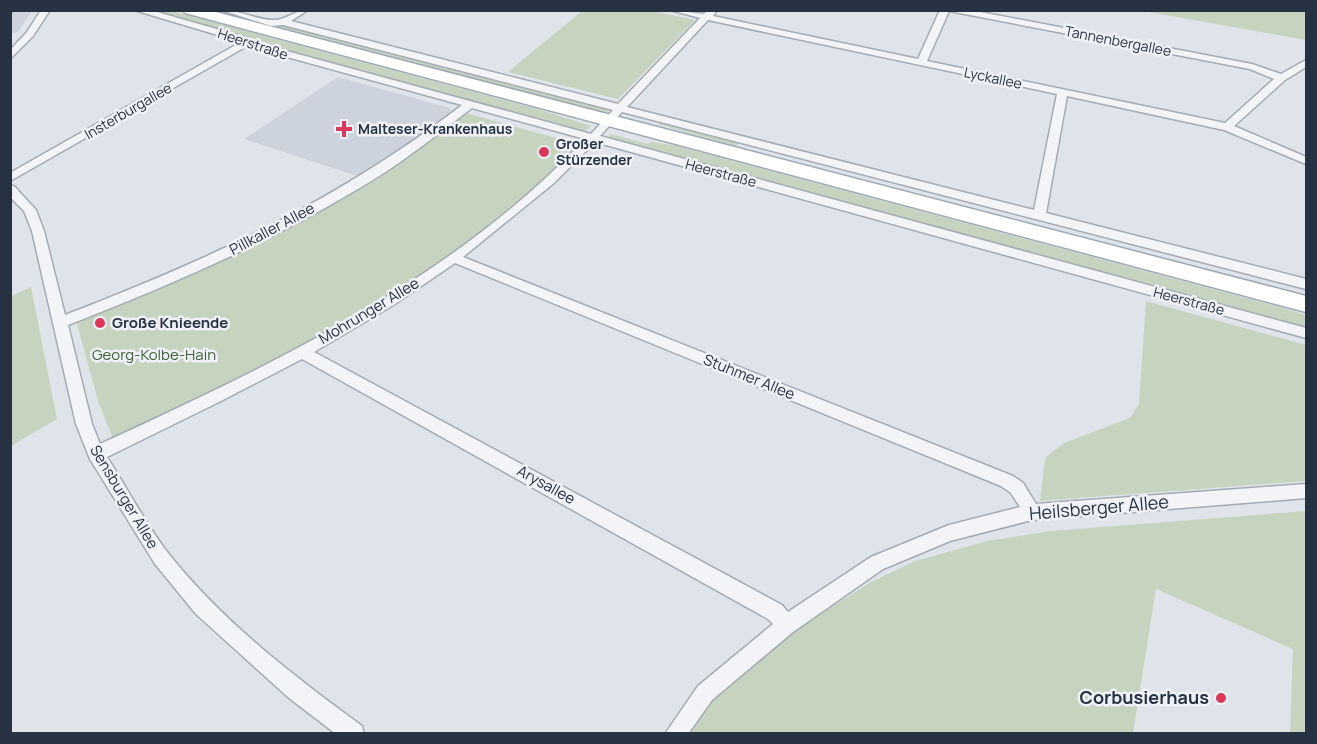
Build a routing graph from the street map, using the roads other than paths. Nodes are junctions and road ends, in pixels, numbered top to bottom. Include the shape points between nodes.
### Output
1 (46, 10) edge
2 (138, 10) edge
3 (190, 10) edge
4 (225, 10) edge
5 (304, 10) edge
6 (674, 10) edge
7 (945, 10) edge
8 (953, 10) edge
9 (710, 14) edge
10 (283, 22) junction
11 (246, 44) junction
12 (10, 56) edge
13 (921, 62) junction
14 (1306, 63) edge
15 (1281, 78) junction
16 (1063, 92) junction
17 (469, 105) junction
18 (614, 114) junction
19 (1227, 127) junction
20 (593, 139) junction
21 (1306, 161) edge
22 (10, 178) edge
23 (10, 189) edge
24 (1039, 215) junction
25 (454, 258) junction
26 (1306, 284) edge
27 (1306, 304) edge
28 (59, 322) junction
29 (1306, 333) edge
30 (302, 352) junction
31 (96, 454) junction
32 (1306, 491) edge
33 (1032, 512) junction
34 (786, 625) junction
35 (354, 734) edge
36 (675, 734) edge

1 - 12 street
2 - 11 street, Heerstraße via 245,40
3 - 18 main road, Heerstraße
4 - 10 street, Heerstraße
5 - 10 street
6 - 9 street, Lyckallee
7 - 13 street
8 - 15 street, Tannenbergallee via 1252,67
9 - 13 street, Lyckallee
9 - 18 street, Mohrunger Allee
10 - 18 street, Heerstraße
11 - 17 street, Heerstraße
11 - 22 street, Insterburgallee
13 - 16 street, Lyckallee
14 - 15 street
15 - 19 street
16 - 19 street, Lyckallee
16 - 24 street
17 - 20 street, Heerstraße
17 - 28 street, Pillkaller Allee via 400,157 278,228 174,278
18 - 20 street, Mohrunger Allee
18 - 24 street, Heerstraße
18 - 27 main road, Heerstraße
19 - 21 street, Lyckallee
20 - 25 street, Mohrunger Allee via 548,183
20 - 29 street, Heerstraße
23 - 28 street, Sensburger Allee via 30,210 38,231
24 - 26 street, Heerstraße
25 - 30 street, Mohrunger Allee
25 - 33 street, Stuhmer Allee via 1007,481 1017,488
28 - 31 street, Sensburger Allee via 76,395
30 - 31 street, Mohrunger Allee via 208,403
30 - 34 street, Arysallee via 775,612
31 - 35 street, Sensburger Allee via 161,558 203,607 296,691
32 - 33 street, Heilsberger Allee
33 - 34 street, Heilsberger Allee via 949,533 877,563
34 - 36 street, Heilsberger Allee via 705,693

